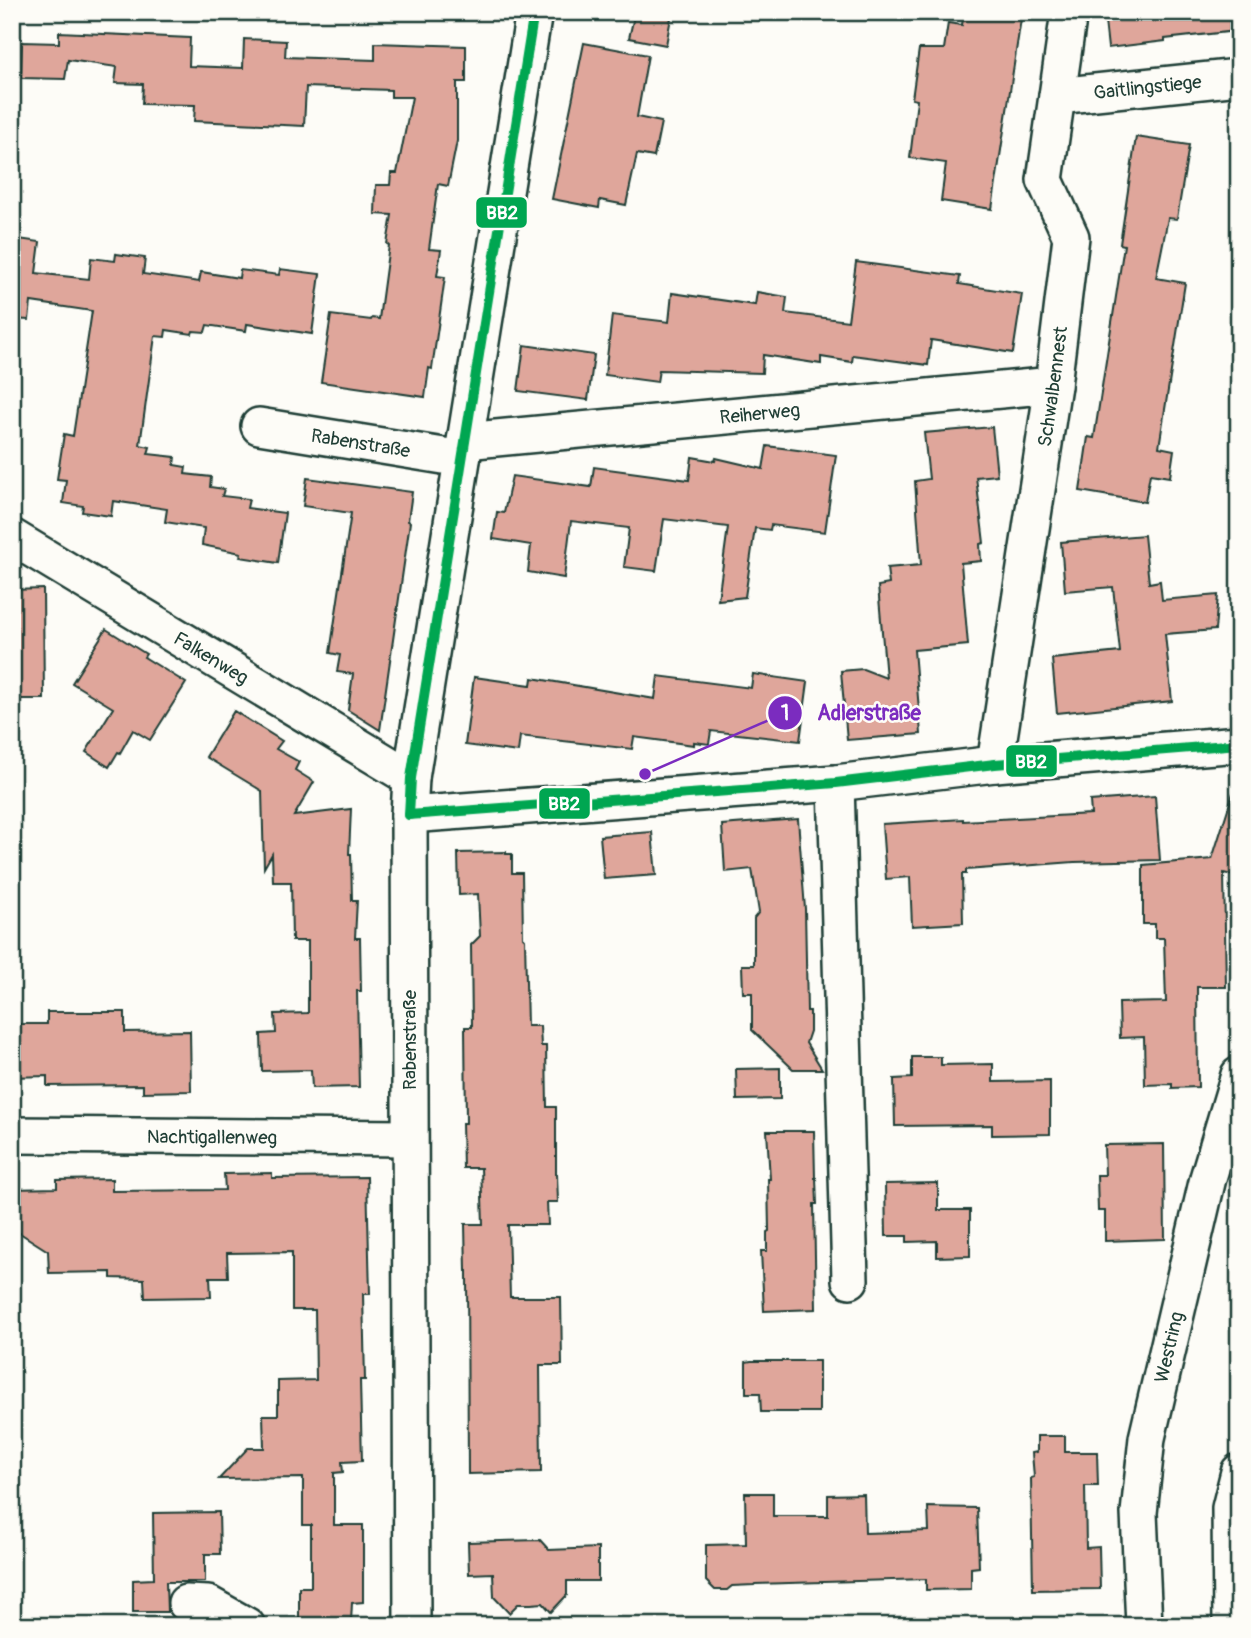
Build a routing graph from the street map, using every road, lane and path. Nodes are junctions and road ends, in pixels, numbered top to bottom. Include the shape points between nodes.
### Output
1 (534, 12) edge
2 (1069, 12) edge
3 (1239, 77) edge
4 (1057, 96) junction
5 (1053, 384) junction
6 (259, 426) dead end
7 (463, 450) junction
8 (12, 537) edge
9 (1239, 744) edge
10 (995, 764) junction
11 (411, 778) junction
12 (836, 783) junction
13 (409, 815) junction
14 (1239, 1075) edge
15 (12, 1135) edge
16 (409, 1138) junction
17 (1224, 1180) edge
18 (850, 1280) dead end
19 (1239, 1472) edge
20 (187, 1603) dead end
21 (247, 1626) edge
22 (412, 1626) edge
23 (1144, 1626) edge
24 (1235, 1626) edge

1 - 7 street, Rabenstraße
2 - 4 street, Schwalbennest
3 - 4 street, Gaitlingstiege
4 - 5 street, Schwalbennest via 1045,180 1071,237
5 - 7 street, Reiherweg
5 - 10 street, Schwalbennest
6 - 7 street, Rabenstraße
7 - 11 street, Rabenstraße
8 - 11 street, Falkenweg
9 - 10 street
10 - 12 street
11 - 13 street, Rabenstraße
12 - 13 street
12 - 18 street
13 - 16 street, Rabenstraße
14 - 17 street, Westring
15 - 16 street, Nachtigallenweg
16 - 22 street, Rabenstraße
17 - 23 street, Westring via 1147,1438 1139,1513
19 - 24 street via 1230,1507
20 - 21 street via 208,1604

